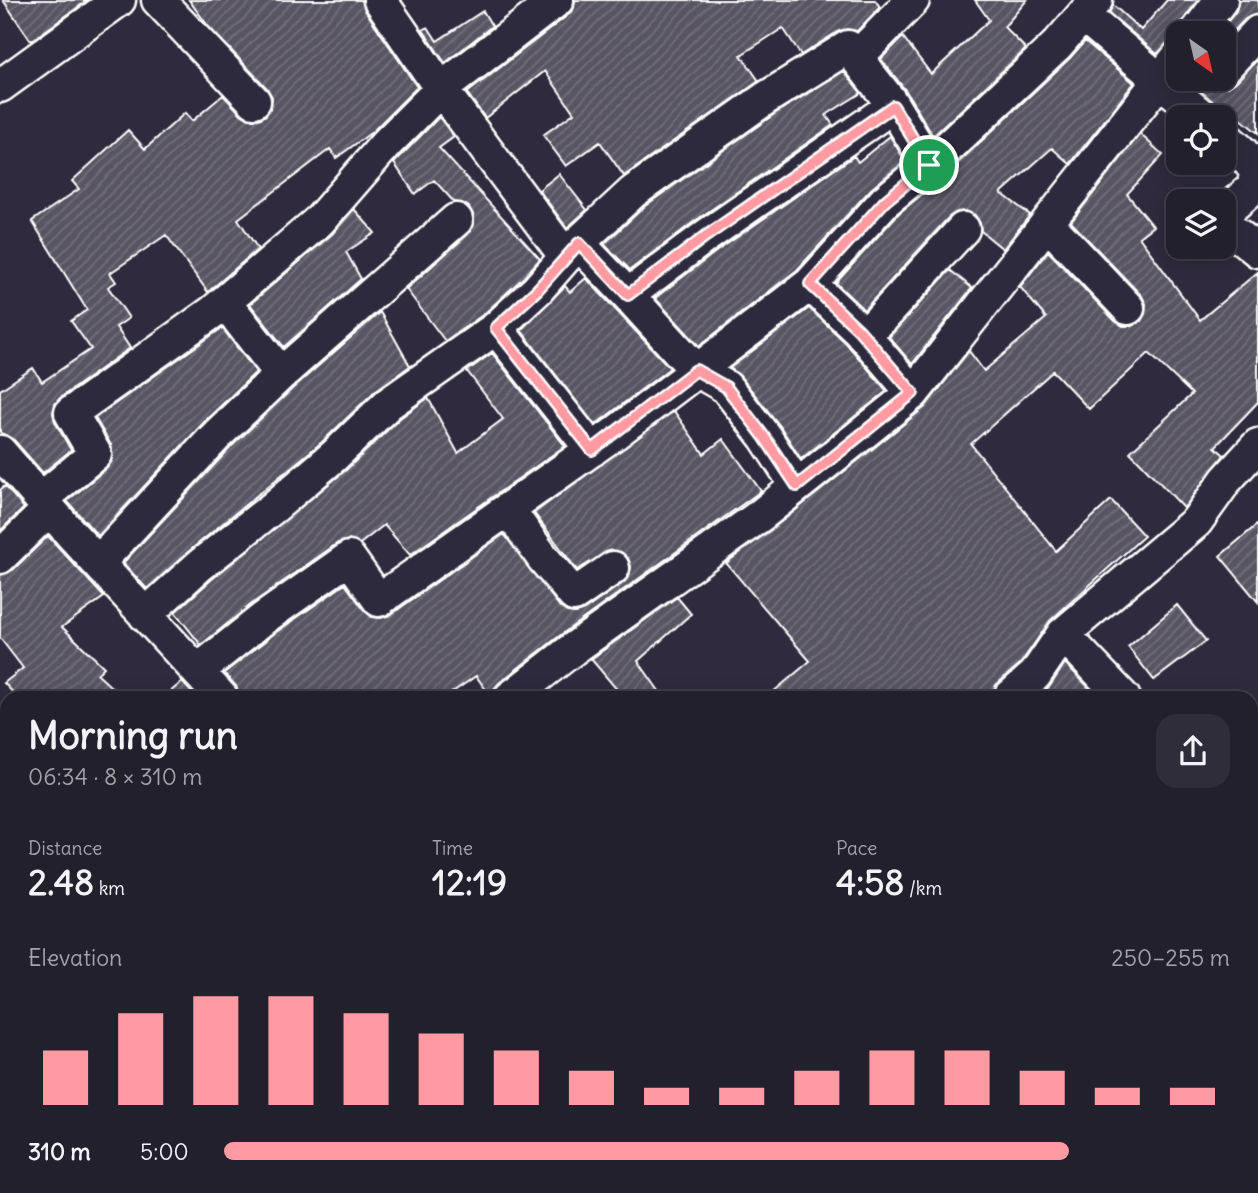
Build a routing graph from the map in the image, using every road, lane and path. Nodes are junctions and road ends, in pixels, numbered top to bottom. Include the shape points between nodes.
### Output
1 (119, 0) edge
2 (158, 0) edge
3 (380, 0) edge
4 (557, 0) edge
5 (913, 0) edge
6 (1221, 0) edge
7 (1089, 7) edge
8 (1205, 21) edge
9 (1258, 32) edge
10 (1236, 55) edge
11 (857, 57) junction
12 (1166, 66) edge
13 (1166, 72) edge
14 (0, 86) edge
15 (442, 89) junction
16 (254, 101) dead end
17 (893, 106) junction
18 (1236, 147) edge
19 (929, 165) junction
20 (1236, 203) edge
21 (456, 220) dead end
22 (1048, 224) junction
23 (963, 229) dead end
24 (1236, 233) edge
25 (572, 250) junction
26 (1258, 251) edge
27 (810, 284) junction
28 (628, 295) junction
29 (225, 302) junction
30 (1128, 308) dead end
31 (496, 328) junction
32 (864, 337) junction
33 (696, 370) junction
34 (281, 374) junction
35 (913, 393) junction
36 (1258, 445) edge
37 (592, 450) junction
38 (0, 452) edge
39 (797, 486) junction
40 (45, 504) junction
41 (508, 509) junction
42 (0, 557) edge
43 (98, 563) junction
44 (613, 568) dead end
45 (145, 615) junction
46 (1063, 634) junction
47 (199, 670) junction
48 (216, 691) edge
49 (519, 691) edge
50 (1017, 691) edge
51 (1117, 691) edge

1 - 14 street
2 - 16 street
3 - 15 street
4 - 15 street
5 - 11 street
6 - 8 street
7 - 12 street
7 - 19 street via 1057,45
9 - 10 street
11 - 17 street
11 - 25 street via 848,47 766,98 633,192
13 - 22 street
15 - 25 street
15 - 29 street via 320,220
17 - 19 street
17 - 28 street
18 - 20 street via 1256,171 1254,187
19 - 27 street via 885,201
21 - 34 street
22 - 30 street
22 - 35 street
23 - 32 street
24 - 26 street
25 - 28 street
25 - 31 street
27 - 32 street
27 - 33 street
28 - 33 street
29 - 34 street
29 - 40 street via 71,413 95,454
31 - 37 street
31 - 45 street via 388,404 334,456
32 - 35 street
33 - 37 street
33 - 39 street via 726,387
34 - 43 street via 219,433
35 - 39 street
36 - 46 street via 1196,522
37 - 41 street
38 - 40 street
39 - 49 street
40 - 42 street
40 - 43 street
41 - 44 street via 574,595
41 - 47 street via 379,600 349,558
43 - 45 street
45 - 47 street
46 - 50 street via 1035,675
46 - 51 street
47 - 48 street

